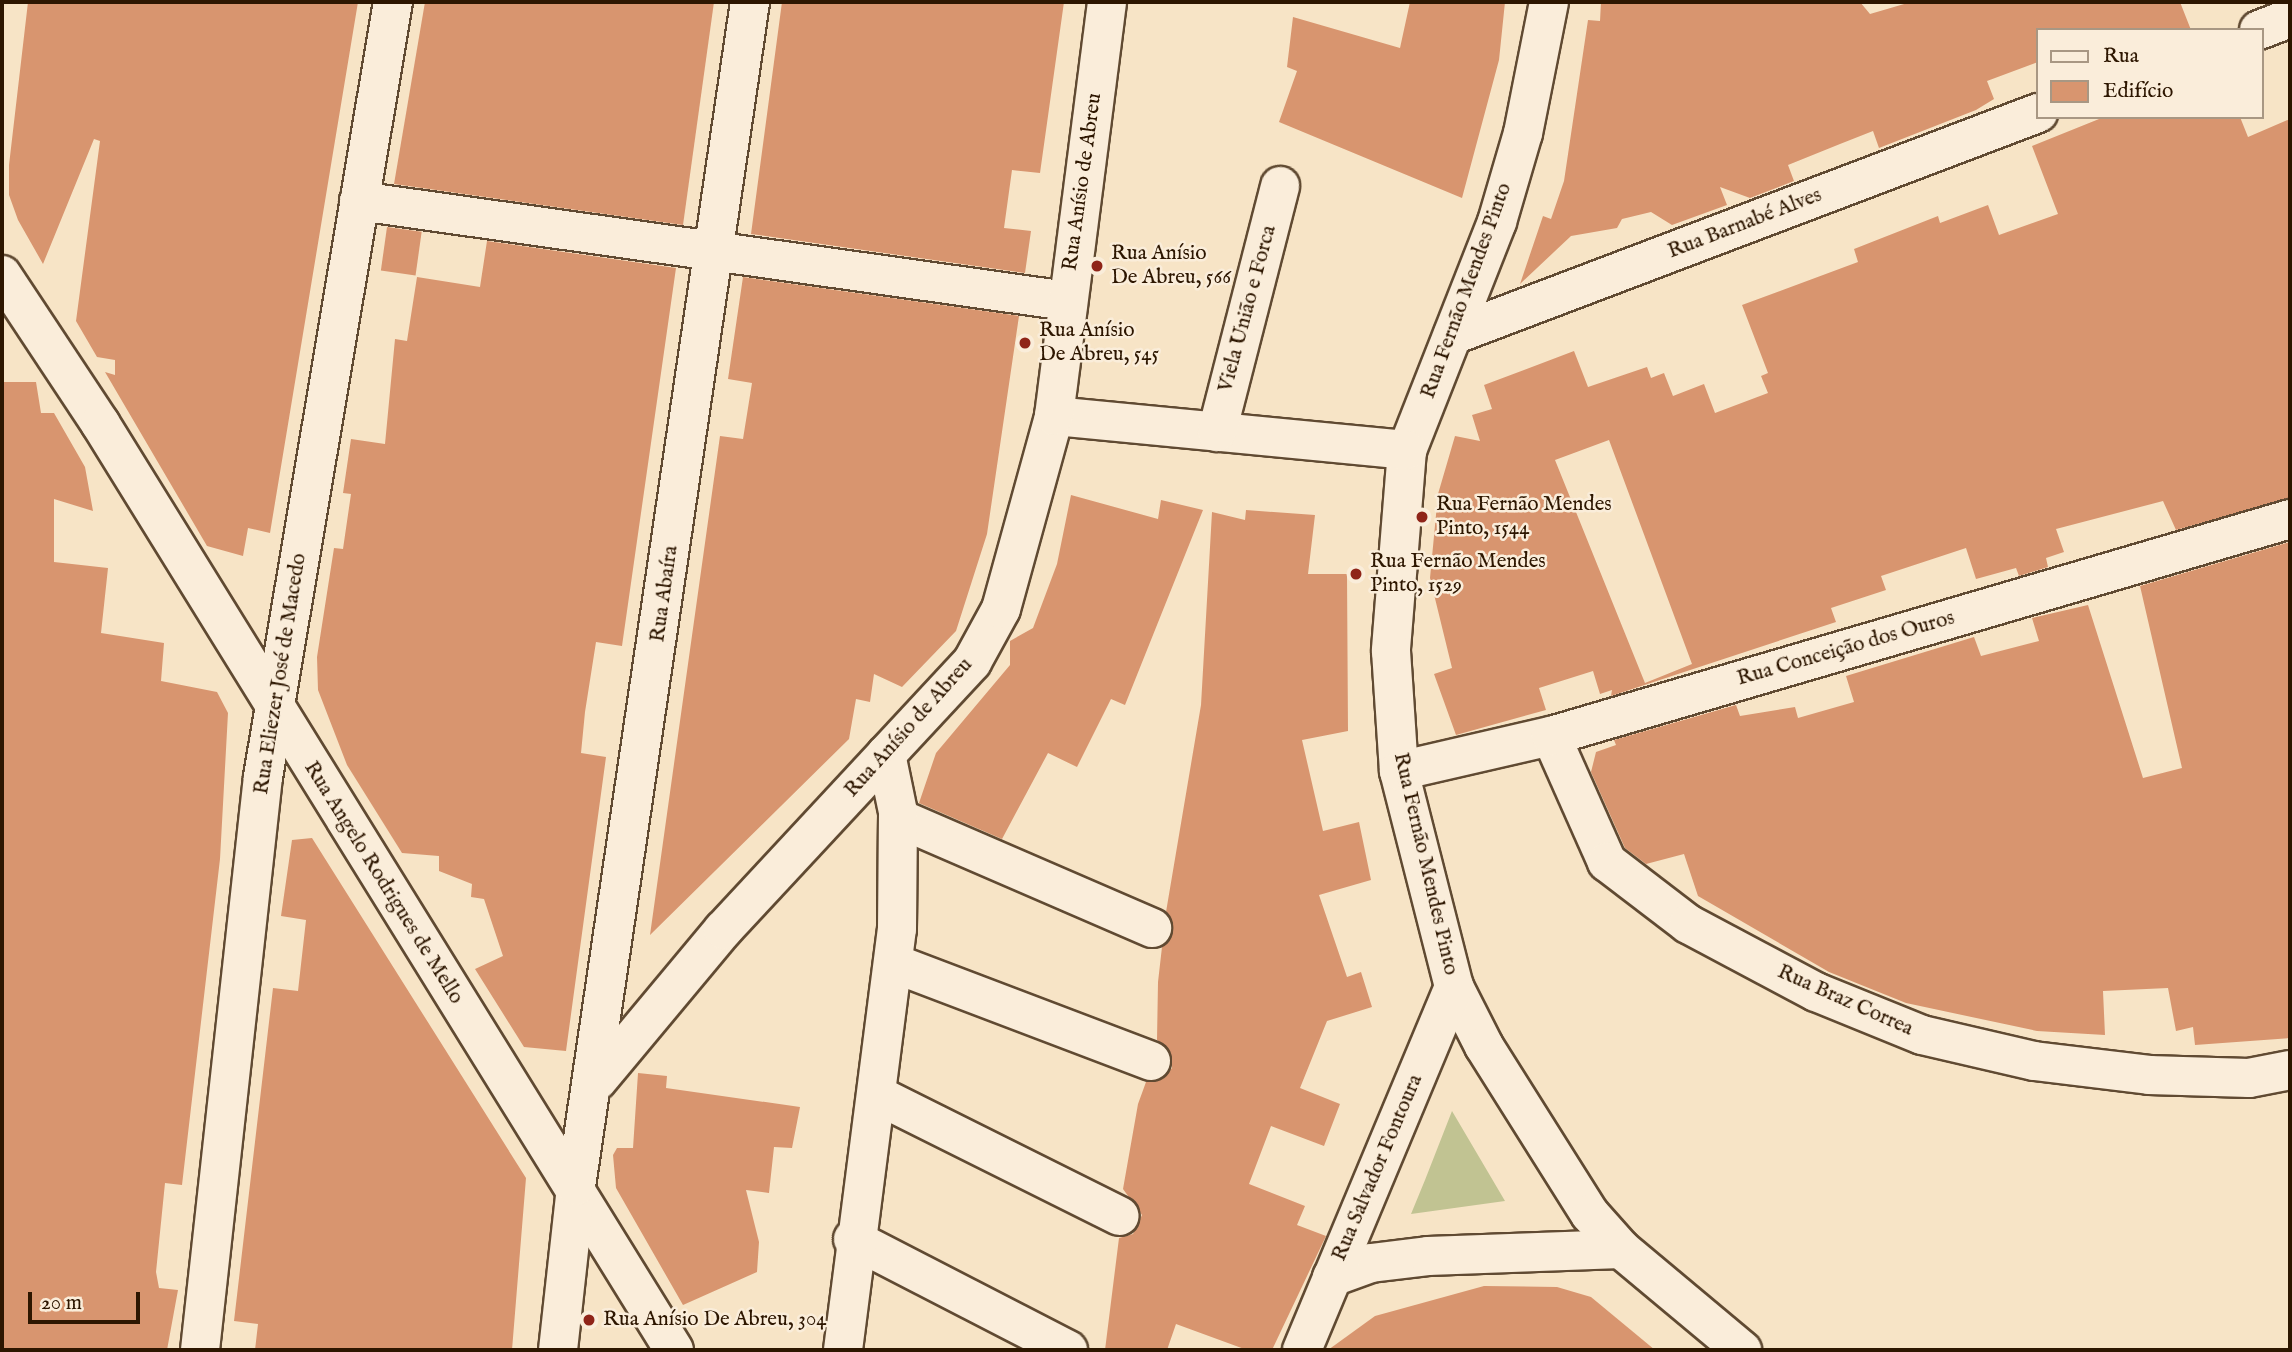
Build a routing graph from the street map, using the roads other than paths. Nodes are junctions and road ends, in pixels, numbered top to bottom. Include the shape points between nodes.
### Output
1 (393, 2) edge
2 (750, 2) edge
3 (1107, 2) edge
4 (1549, 2) edge
5 (2290, 18) edge
6 (2264, 28) edge
7 (2036, 114) edge
8 (1280, 186) dead end
9 (359, 201) junction
10 (713, 255) junction
11 (2, 275) edge
12 (1067, 301) junction
13 (1453, 335) junction
14 (1054, 416) junction
15 (1217, 432) junction
16 (1407, 450) junction
17 (2290, 519) edge
18 (274, 711) junction
19 (1551, 736) junction
20 (886, 754) junction
21 (1399, 771) junction
22 (898, 818) junction
23 (1152, 928) dead end
24 (893, 963) junction
25 (1454, 987) junction
26 (1151, 1061) dead end
27 (2290, 1070) edge
28 (594, 1085) junction
29 (877, 1096) junction
30 (576, 1186) junction
31 (1120, 1216) dead end
32 (853, 1239) junction
33 (1621, 1250) junction
34 (1332, 1277) junction
35 (200, 1350) edge
36 (558, 1350) edge
37 (674, 1350) edge
38 (843, 1350) edge
39 (1068, 1350) edge
40 (1302, 1350) edge
41 (1741, 1350) edge

1 - 9 street, Rua Eliezer José de Macedo
2 - 10 street, Rua Abaíra
3 - 12 street, Rua Anísio de Abreu
4 - 13 street, Rua Fernão Mendes Pinto via 1523,133
5 - 6 street
7 - 13 street, Rua Barnabé Alves
8 - 15 street, Viela União e Forca
9 - 10 street
9 - 18 street, Rua Eliezer José de Macedo
10 - 12 street
10 - 28 street, Rua Abaíra
11 - 18 street, Rua Angelo Rodrigues de Mello via 100,423
12 - 14 street, Rua Anísio de Abreu
13 - 16 street, Rua Fernão Mendes Pinto
14 - 15 street
14 - 20 street, Rua Anísio de Abreu via 1001,609 972,662
15 - 16 street
16 - 21 street, Rua Fernão Mendes Pinto via 1391,651
17 - 19 street, Rua Conceição dos Ouros
18 - 30 street, Rua Angelo Rodrigues de Mello
18 - 35 street, Rua Eliezer José de Macedo
19 - 21 street, Rua Conceição dos Ouros
19 - 27 street, Rua Braz Correa via 1607,862 1688,923 1816,992 1922,1035 2034,1061 2174,1076 2249,1078
20 - 22 street
20 - 28 street, Rua Anísio de Abreu via 723,930
21 - 25 street, Rua Fernão Mendes Pinto
22 - 23 street
22 - 24 street
24 - 26 street
24 - 29 street
25 - 33 street, Rua Fernão Mendes Pinto via 1562,1173
25 - 34 street, Rua Salvador Fontoura
28 - 30 street, Rua Abaíra
29 - 31 street
29 - 32 street
30 - 36 street
30 - 37 street, Rua Angelo Rodrigues de Mello
32 - 38 street
32 - 39 street
33 - 34 street via 1428,1256 1371,1263
33 - 41 street, Rua Fernão Mendes Pinto
34 - 40 street, Rua Salvador Fontoura

